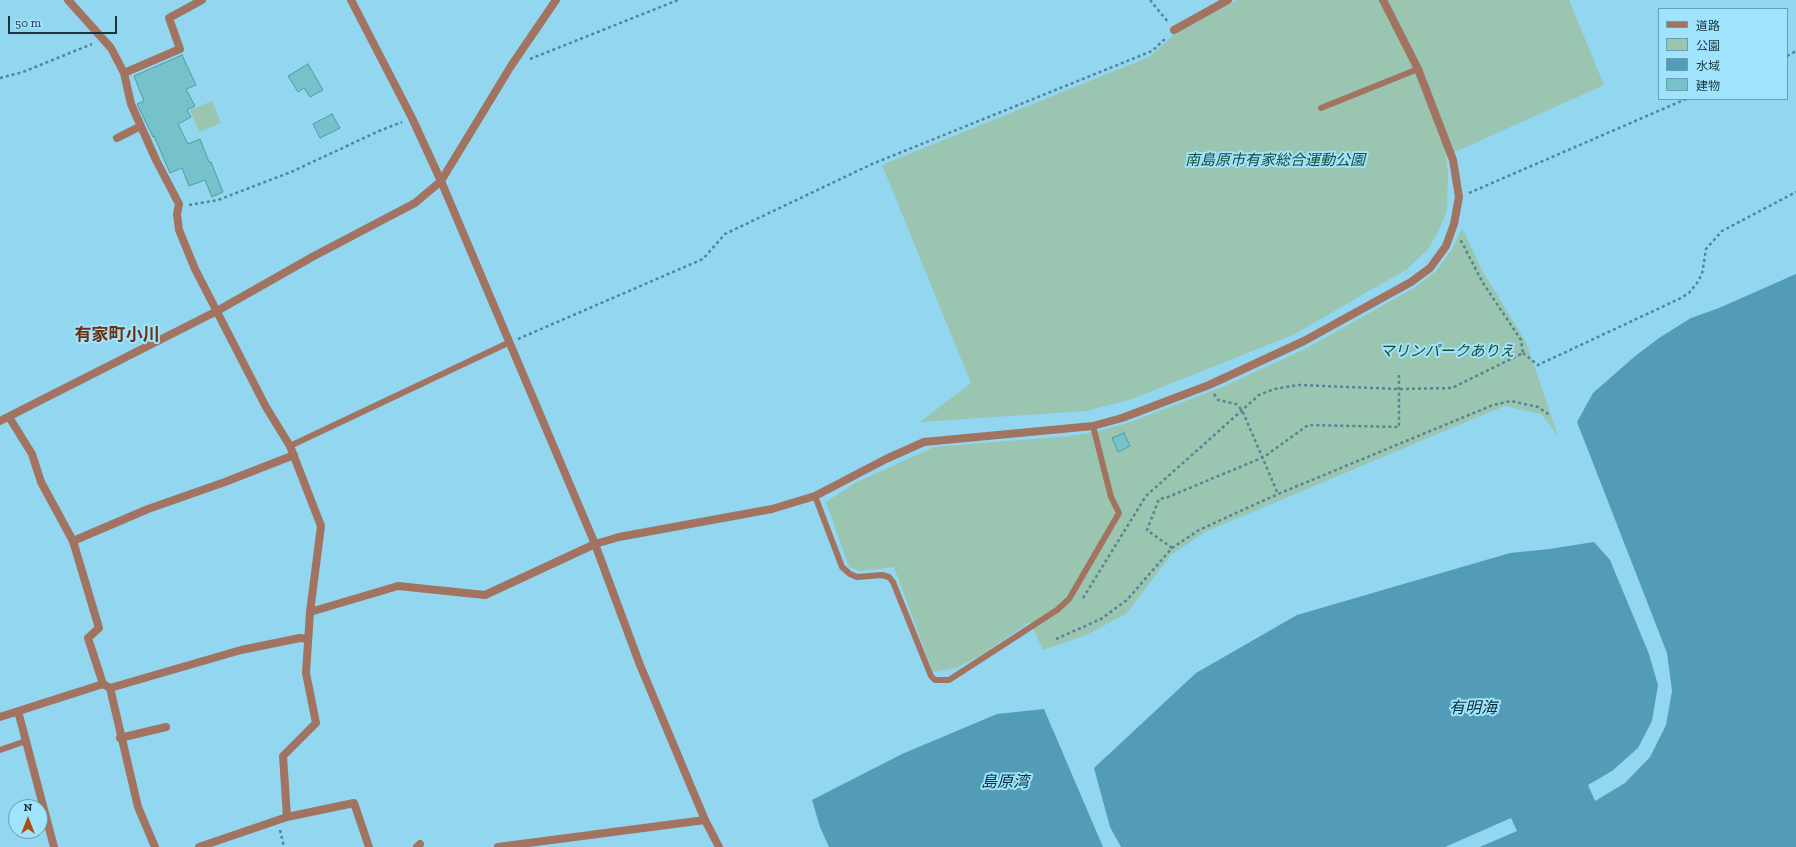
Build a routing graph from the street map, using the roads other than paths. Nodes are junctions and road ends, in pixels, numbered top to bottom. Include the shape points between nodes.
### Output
1 (68, 0) edge
2 (202, 0) edge
3 (351, 0) edge
4 (556, 0) edge
5 (1228, 0) edge
6 (1383, 0) edge
7 (1174, 30) road end
8 (1418, 69) junction
9 (124, 73) junction
10 (1321, 108) dead end
11 (141, 126) junction
12 (117, 138) dead end
13 (441, 181) junction
14 (217, 311) junction
15 (510, 342) junction
16 (9, 416) junction
17 (0, 421) edge
18 (1093, 426) junction
19 (290, 446) junction
20 (294, 455) junction
21 (815, 496) junction
22 (73, 541) junction
23 (595, 544) junction
24 (310, 612) junction
25 (308, 639) junction
26 (103, 684) junction
27 (110, 688) junction
28 (18, 711) junction
29 (0, 717) edge
30 (166, 727) dead end
31 (120, 738) junction
32 (26, 742) junction
33 (0, 750) edge
34 (287, 817) junction
35 (705, 820) junction
36 (526, 845) edge
37 (54, 847) edge
38 (154, 847) edge
39 (199, 847) edge
40 (369, 847) edge
41 (498, 847) edge
42 (719, 847) edge

1 - 9 street via 111,48
2 - 9 street via 169,18 180,49
3 - 13 street via 412,118
4 - 13 street via 511,66
5 - 7 street
6 - 8 street
8 - 10 lane
8 - 18 street via 1453,160 1459,197 1454,224 1446,246 1430,268 1411,282 1304,341 1209,385 1122,418
9 - 11 street via 131,104
11 - 12 street
11 - 14 street via 179,204 179,230 195,269
13 - 14 street via 415,203
13 - 15 street
14 - 16 street
14 - 19 street via 266,407
15 - 19 lane
15 - 23 street
16 - 17 street
16 - 22 street via 32,454 41,482
18 - 21 street via 924,442
18 - 21 lane via 1111,497 1119,513 1069,599 1057,610 949,680 935,680 930,676 889,577 857,577 842,567
19 - 20 street
20 - 22 street via 148,509
20 - 24 street via 321,526
21 - 23 street via 772,509 619,537
22 - 26 street via 98,628 88,638
23 - 24 street via 485,595 398,586
23 - 35 street via 640,664
24 - 25 street
25 - 27 street via 300,638 241,650
25 - 34 street via 306,674 316,723 283,756
26 - 27 street
26 - 28 street
27 - 31 street
28 - 29 street
28 - 32 street
30 - 31 street
31 - 38 street via 138,807
32 - 33 lane
32 - 37 street
34 - 39 street
34 - 40 street via 354,803
35 - 36 street
35 - 42 street
36 - 41 street

